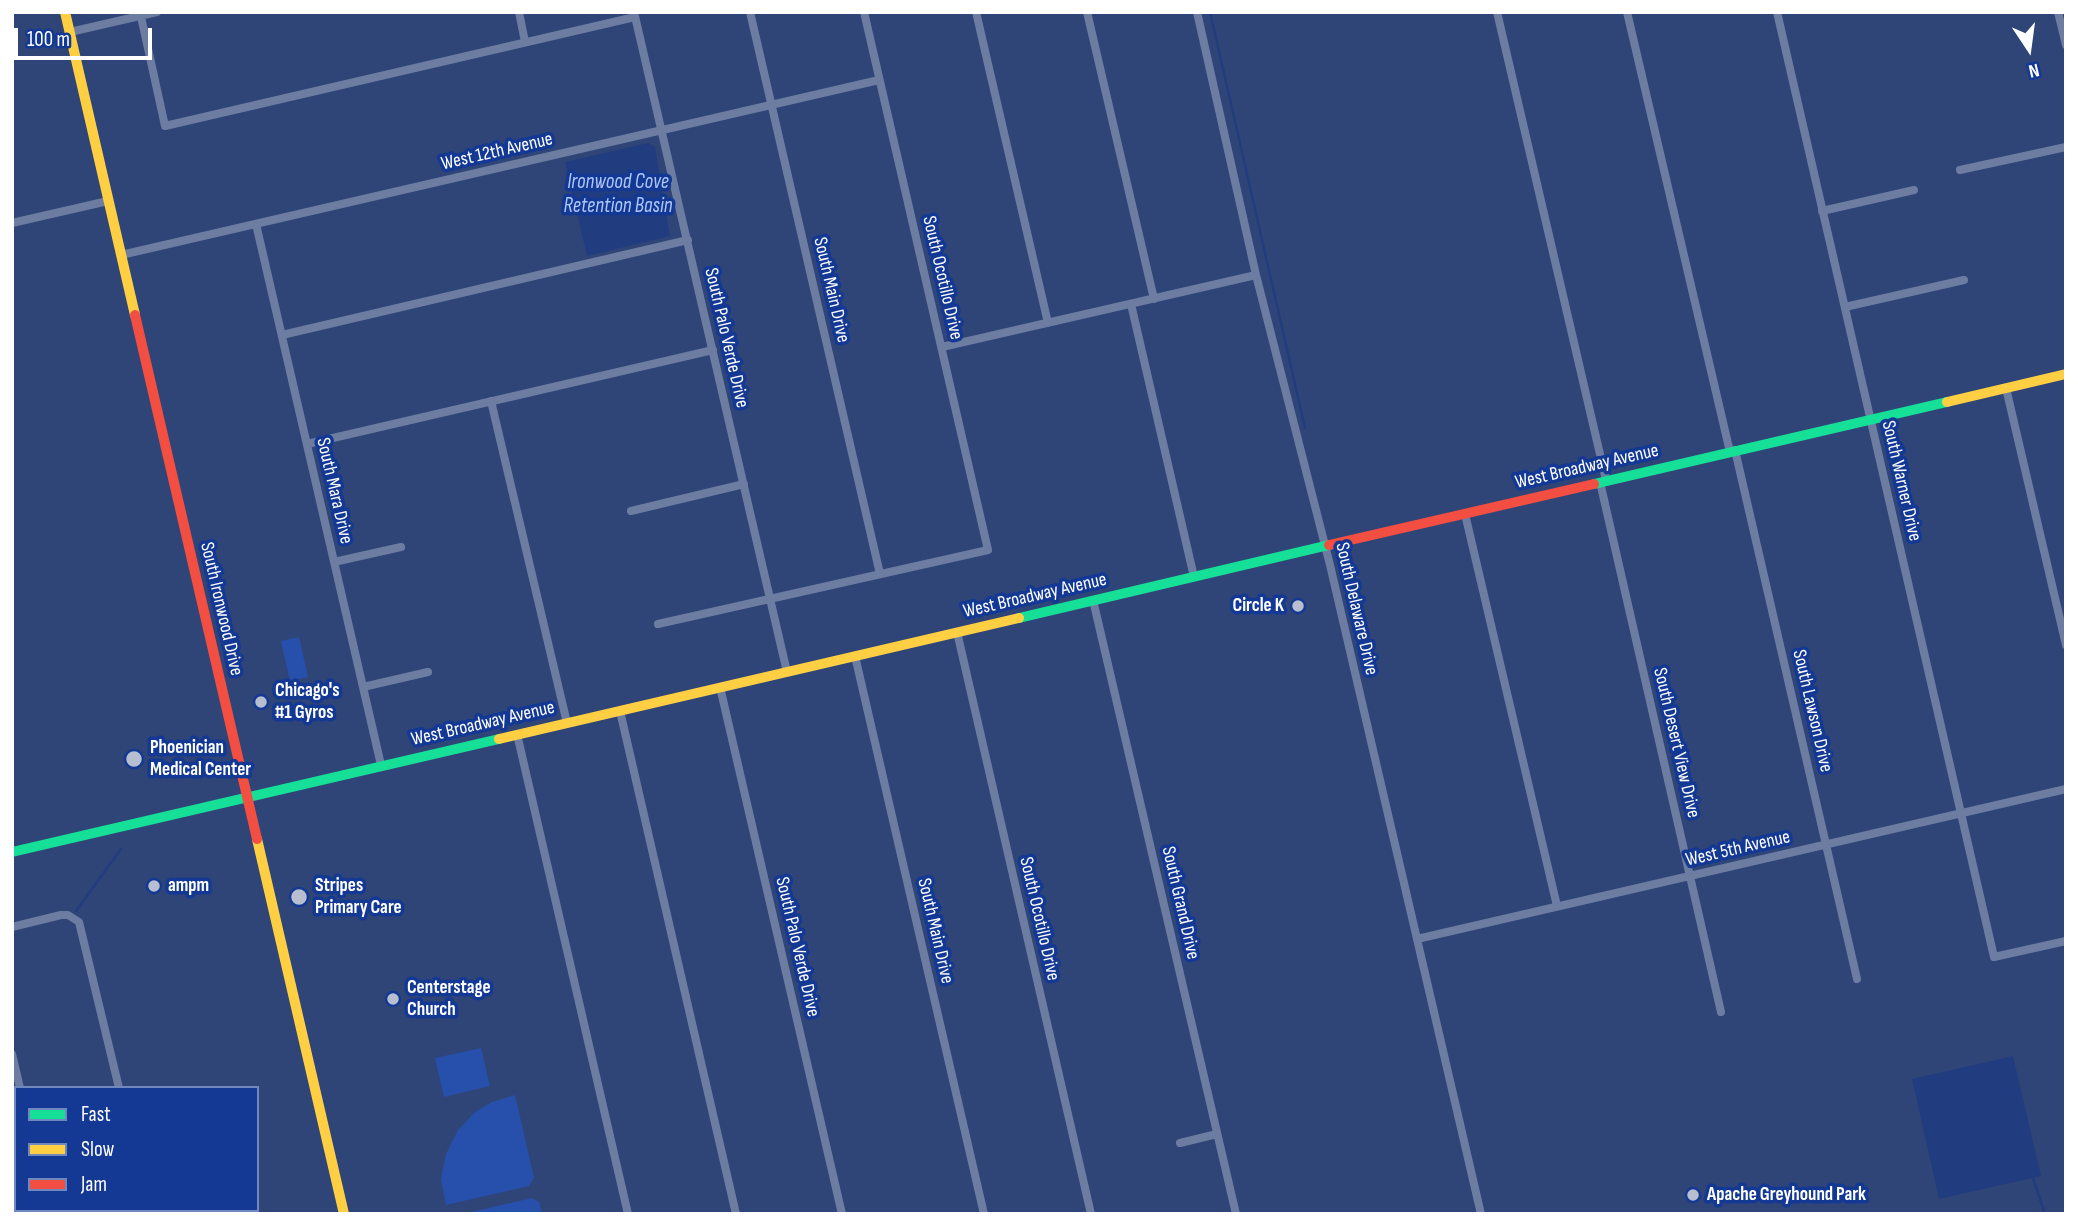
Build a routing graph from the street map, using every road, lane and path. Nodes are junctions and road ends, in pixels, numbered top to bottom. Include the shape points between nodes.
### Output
1 (65, 12) edge
2 (157, 12) edge
3 (519, 12) edge
4 (750, 12) edge
5 (864, 12) edge
6 (976, 12) edge
7 (1087, 12) edge
8 (1196, 12) edge
9 (1497, 12) edge
10 (1627, 12) edge
11 (1777, 12) edge
12 (2058, 12) edge
13 (140, 14) edge
14 (635, 15) edge
15 (69, 32) junction
16 (525, 42) junction
17 (2066, 45) edge
18 (879, 80) junction
19 (772, 105) junction
20 (662, 130) junction
21 (2066, 147) edge
22 (1960, 170) dead end
23 (1914, 190) dead end
24 (108, 201) junction
25 (1822, 211) junction
26 (12, 223) edge
27 (256, 224) junction
28 (688, 240) junction
29 (121, 255) junction
30 (1256, 275) junction
31 (1964, 280) dead end
32 (1154, 299) junction
33 (1131, 304) junction
34 (1845, 307) junction
35 (1048, 323) junction
36 (282, 335) junction
37 (942, 347) junction
38 (713, 350) junction
39 (2066, 374) edge
40 (2006, 388) junction
41 (491, 401) junction
42 (1871, 420) junction
43 (307, 444) junction
44 (1732, 451) junction
45 (1603, 481) junction
46 (744, 484) junction
47 (632, 511) dead end
48 (1465, 513) junction
49 (1326, 546) junction
50 (401, 547) dead end
51 (334, 562) junction
52 (880, 574) junction
53 (1194, 577) junction
54 (770, 599) junction
55 (1093, 600) junction
56 (659, 624) dead end
57 (957, 632) junction
58 (2066, 645) edge
59 (855, 656) junction
60 (787, 671) junction
61 (428, 672) dead end
62 (363, 687) junction
63 (720, 687) junction
64 (620, 711) junction
65 (566, 723) junction
66 (517, 734) junction
67 (381, 765) junction
68 (2066, 789) edge
69 (247, 797) junction
70 (1962, 813) junction
71 (1826, 845) junction
72 (12, 852) edge
73 (1691, 876) junction
74 (1557, 906) junction
75 (12, 928) edge
76 (1417, 939) junction
77 (2066, 941) edge
78 (1857, 979) dead end
79 (1721, 1012) dead end
80 (12, 1055) edge
81 (20, 1086) edge
82 (119, 1086) edge
83 (1217, 1134) junction
84 (1180, 1143) dead end
85 (344, 1214) edge
86 (628, 1214) edge
87 (736, 1214) edge
88 (842, 1214) edge
89 (984, 1214) edge
90 (1091, 1214) edge
91 (1236, 1214) edge
92 (1481, 1214) edge

1 - 15 main road, South Ironwood Drive
2 - 13 street
3 - 16 street
4 - 19 street, South Main Drive
5 - 18 street, South Ocotillo Drive
6 - 35 street
7 - 32 street
8 - 30 street, South Delaware Drive
9 - 45 street, South Desert View Drive
10 - 44 street, South Lawson Drive
11 - 25 street, South Warner Drive
12 - 17 street
13 - 15 street
13 - 16 street via 165,126
14 - 16 street
14 - 20 street, South Palo Verde Drive
15 - 24 main road, South Ironwood Drive
18 - 19 street, West 12th Avenue
18 - 37 street, South Ocotillo Drive
19 - 20 street, West 12th Avenue
19 - 52 street, South Main Drive
20 - 27 street, West 12th Avenue
20 - 28 street, South Palo Verde Drive
21 - 22 street
23 - 25 street
24 - 26 street
24 - 29 main road, South Ironwood Drive
25 - 34 street, South Warner Drive
27 - 29 street, West 12th Avenue
27 - 36 street, South Mara Drive
28 - 36 street
28 - 38 street, South Palo Verde Drive
29 - 69 main road, South Ironwood Drive
30 - 32 street
30 - 49 street, South Delaware Drive
31 - 34 street
32 - 33 street
33 - 35 street
33 - 53 street
34 - 42 street, South Warner Drive
35 - 37 street
36 - 43 street, South Mara Drive
37 - 52 street, South Ocotillo Drive via 988,550
38 - 41 street
38 - 46 street, South Palo Verde Drive
39 - 40 main road, West Broadway Avenue
40 - 42 main road, West Broadway Avenue
40 - 58 street
41 - 43 street
41 - 65 street
42 - 44 main road, West Broadway Avenue
42 - 70 street, South Warner Drive
43 - 51 street, South Mara Drive
44 - 45 main road, West Broadway Avenue
44 - 71 street, South Lawson Drive
45 - 48 main road, West Broadway Avenue
45 - 73 street, South Desert View Drive
46 - 47 street
46 - 54 street, South Palo Verde Drive
48 - 49 main road, West Broadway Avenue
48 - 74 street
49 - 53 main road, West Broadway Avenue
49 - 76 street, South Delaware Drive
50 - 51 street
51 - 62 street, South Mara Drive
52 - 54 street
53 - 55 main road, West Broadway Avenue
54 - 56 street
54 - 60 street, South Palo Verde Drive
55 - 57 main road, West Broadway Avenue
55 - 83 street, South Grand Drive
57 - 59 main road, West Broadway Avenue
57 - 90 street, South Ocotillo Drive
59 - 60 main road, West Broadway Avenue
59 - 89 street, South Main Drive
60 - 63 main road, West Broadway Avenue
61 - 62 street
62 - 67 street, South Mara Drive
63 - 64 main road, West Broadway Avenue
63 - 88 street, South Palo Verde Drive
64 - 65 main road, West Broadway Avenue
64 - 87 street
65 - 66 main road, West Broadway Avenue
66 - 67 main road, West Broadway Avenue
66 - 86 street
67 - 69 main road, West Broadway Avenue
68 - 70 street, West 5th Avenue
69 - 72 main road, West Broadway Avenue
69 - 85 main road, South Ironwood Drive
70 - 71 street, West 5th Avenue
70 - 77 street, South Warner Drive via 1994,957
71 - 73 street, West 5th Avenue
71 - 78 street, South Lawson Drive
73 - 74 street, West 5th Avenue
73 - 79 street, South Desert View Drive
74 - 76 street, West 5th Avenue
75 - 82 street via 61,915 75,918 83,927
76 - 92 street, South Delaware Drive
80 - 81 street
83 - 84 street
83 - 91 street, South Grand Drive

